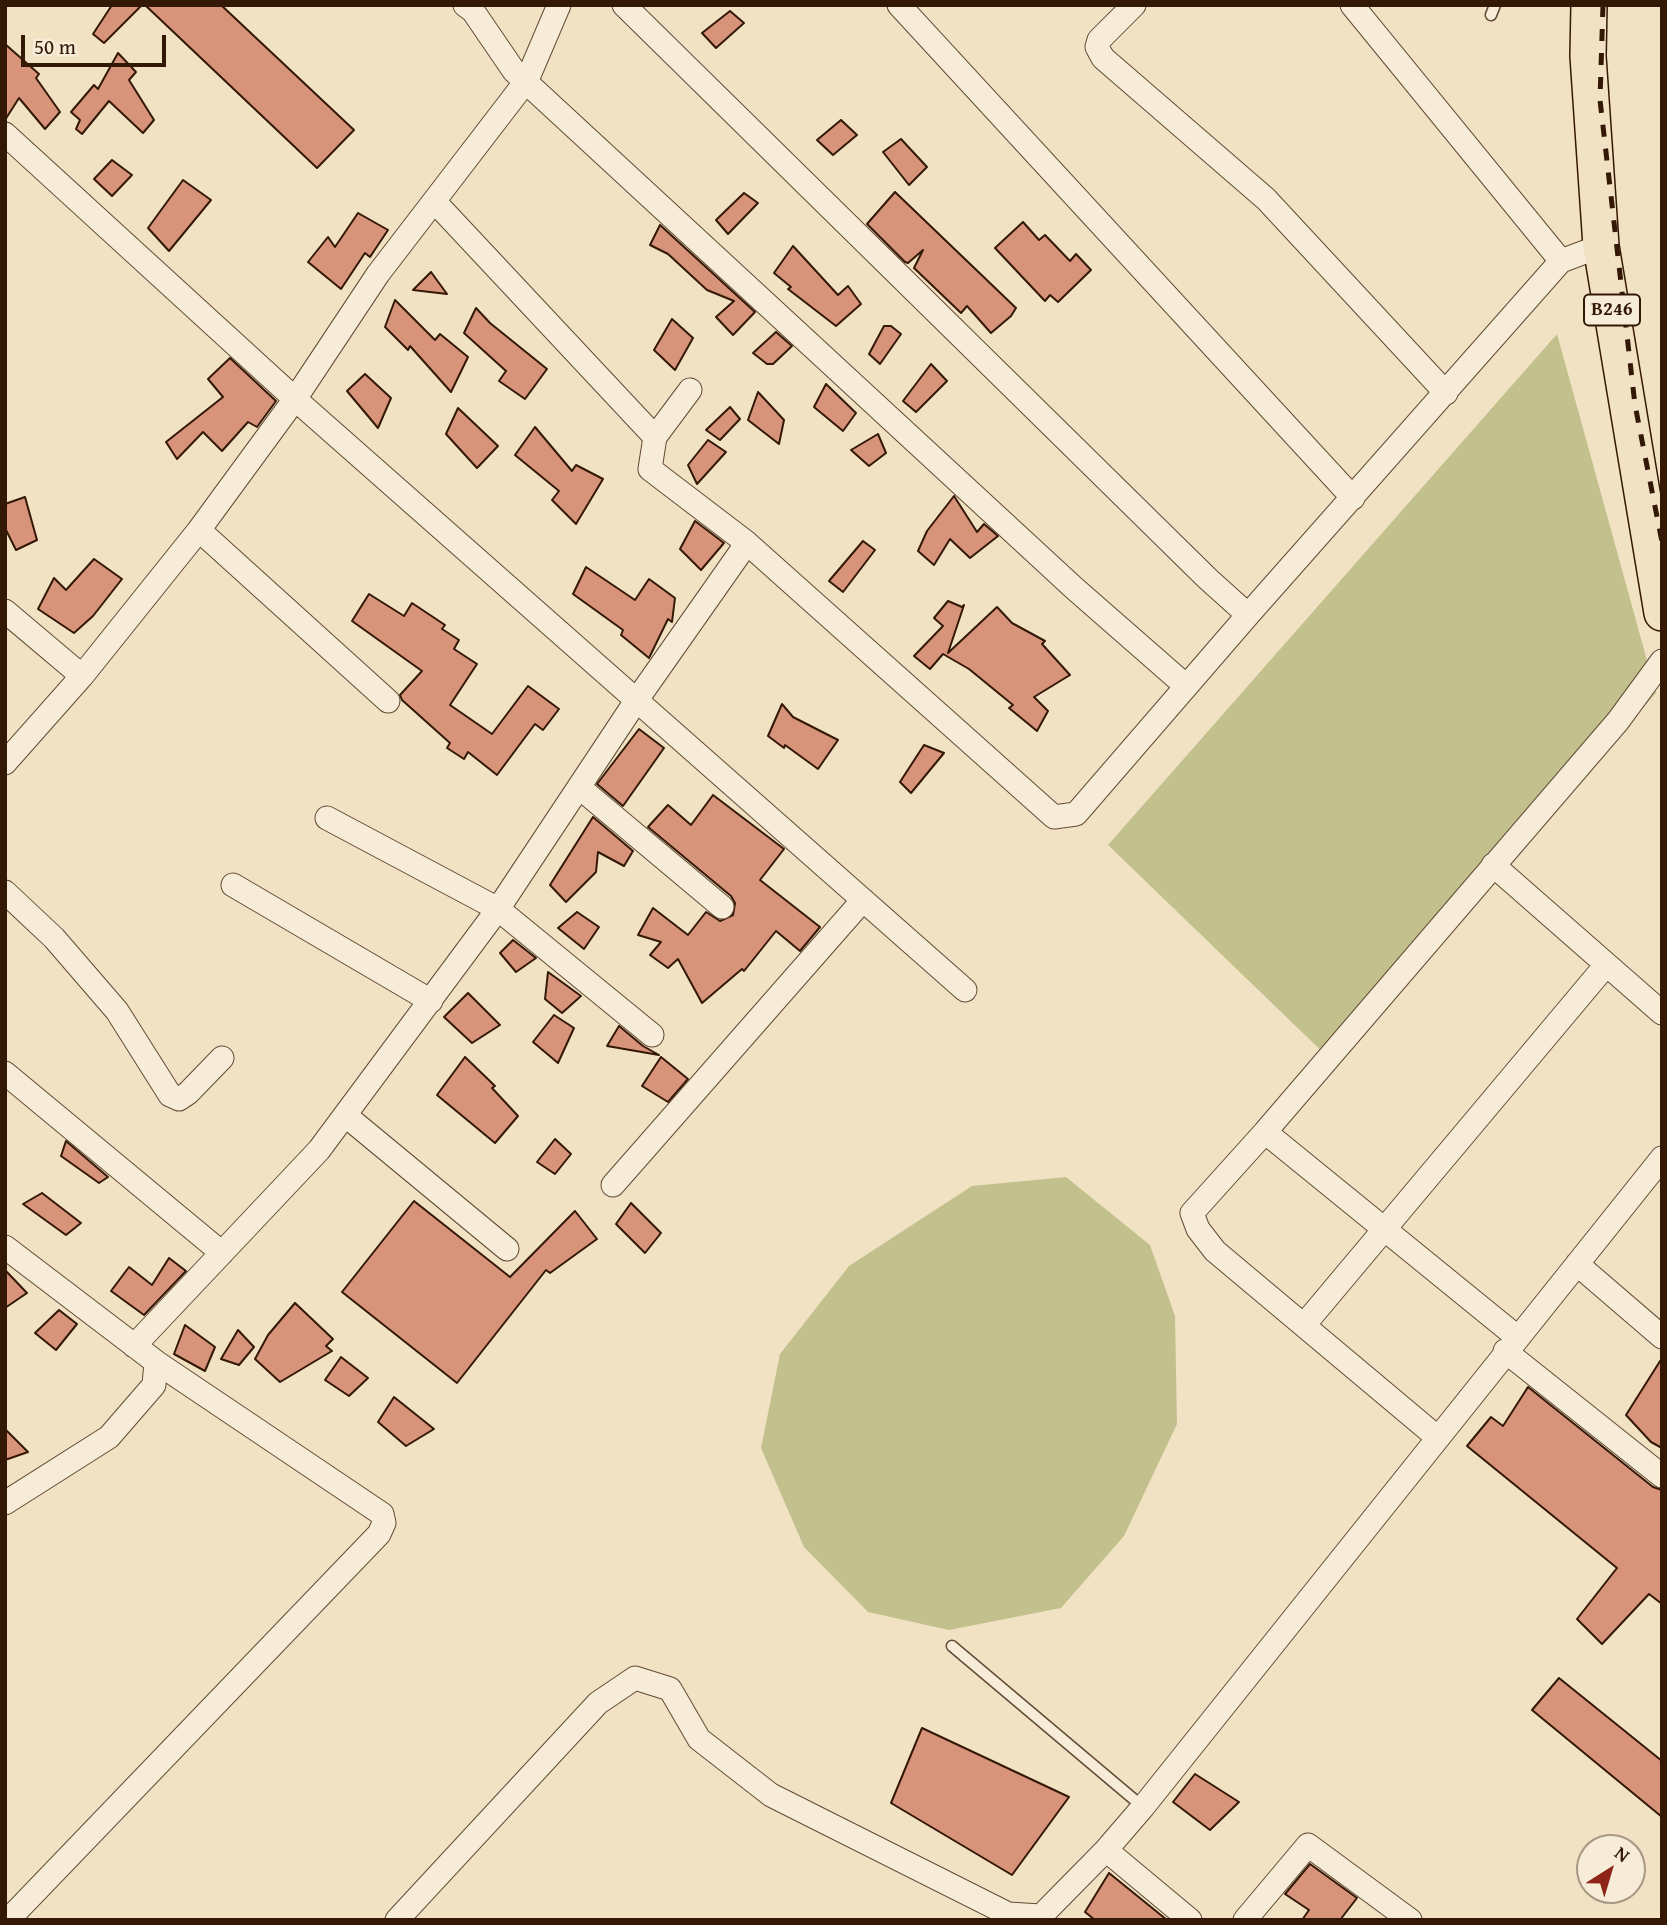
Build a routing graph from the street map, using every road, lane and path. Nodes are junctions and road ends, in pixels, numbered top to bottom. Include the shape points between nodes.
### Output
1 (465, 5) edge
2 (559, 5) edge
3 (624, 5) edge
4 (900, 5) edge
5 (1134, 5) edge
6 (1352, 5) edge
7 (1589, 5) edge
8 (527, 80) junction
9 (5, 134) edge
10 (435, 202) junction
11 (1601, 246) junction
12 (1562, 261) junction
13 (690, 390) dead end
14 (1446, 393) junction
15 (295, 399) junction
16 (654, 438) junction
17 (1353, 498) junction
18 (199, 530) junction
19 (747, 543) junction
20 (5, 611) edge
21 (1662, 613) edge
22 (1248, 615) junction
23 (1662, 661) edge
24 (82, 676) junction
25 (1186, 687) junction
26 (388, 701) dead end
27 (636, 701) junction
28 (5, 763) edge
29 (580, 788) junction
30 (327, 818) dead end
31 (1493, 865) junction
32 (233, 885) dead end
33 (5, 892) edge
34 (863, 900) junction
35 (722, 908) dead end
36 (498, 909) junction
37 (1606, 965) junction
38 (965, 990) dead end
39 (431, 1001) junction
40 (1662, 1013) edge
41 (652, 1035) dead end
42 (222, 1058) dead end
43 (5, 1073) edge
44 (345, 1115) junction
45 (1265, 1132) junction
46 (1657, 1173) edge
47 (612, 1185) dead end
48 (1383, 1227) junction
49 (5, 1247) edge
50 (507, 1249) dead end
51 (222, 1253) junction
52 (1577, 1264) junction
53 (1304, 1325) junction
54 (1662, 1337) edge
55 (1511, 1344) junction
56 (134, 1346) junction
57 (156, 1362) junction
58 (1438, 1438) junction
59 (1662, 1476) edge
60 (5, 1503) edge
61 (952, 1646) dead end
62 (1143, 1807) junction
63 (1106, 1850) junction
64 (8, 1920) edge
65 (397, 1920) edge
66 (1190, 1920) edge
67 (1245, 1920) edge
68 (1410, 1920) edge

1 - 8 street via 514,71
2 - 8 street
3 - 22 street
4 - 17 street
5 - 14 street via 1099,40 1103,58 1266,199
6 - 12 street
7 - 11 main road, B246 via 1588,56
8 - 10 street
8 - 25 street
9 - 15 street
10 - 15 street via 379,274
10 - 16 street
11 - 12 street
11 - 21 main road, B246
12 - 14 street
13 - 16 street
14 - 17 street
15 - 18 street
15 - 27 street
16 - 19 street via 650,468
17 - 22 street
18 - 24 street
18 - 26 street
19 - 25 street via 1054,817 1076,814
19 - 27 street
20 - 24 street
22 - 25 street
23 - 31 street via 1618,721
24 - 28 street
27 - 29 street
27 - 34 street
29 - 35 street
29 - 36 street
30 - 36 street
31 - 37 street
31 - 45 street
32 - 39 street
33 - 42 street via 54,938 117,1011 170,1095 179,1099 188,1093
34 - 38 street
34 - 47 street
36 - 39 street
36 - 41 street
37 - 40 street
37 - 48 street
39 - 44 street
43 - 51 street
44 - 50 street
44 - 51 street via 319,1150
45 - 48 street
45 - 53 street via 1192,1213 1215,1251
46 - 52 street
48 - 53 street
48 - 55 street
49 - 56 street
51 - 56 street
52 - 54 street
52 - 55 street
53 - 58 street
55 - 58 street
55 - 59 street
56 - 57 street
57 - 60 street via 154,1385 109,1437
57 - 64 street via 382,1514 384,1523 379,1534
58 - 62 street
61 - 62 lane
62 - 63 street
63 - 65 street via 1041,1916 1008,1914 771,1796 699,1739 670,1689 635,1678 598,1703
63 - 66 street
67 - 68 street via 1308,1845

